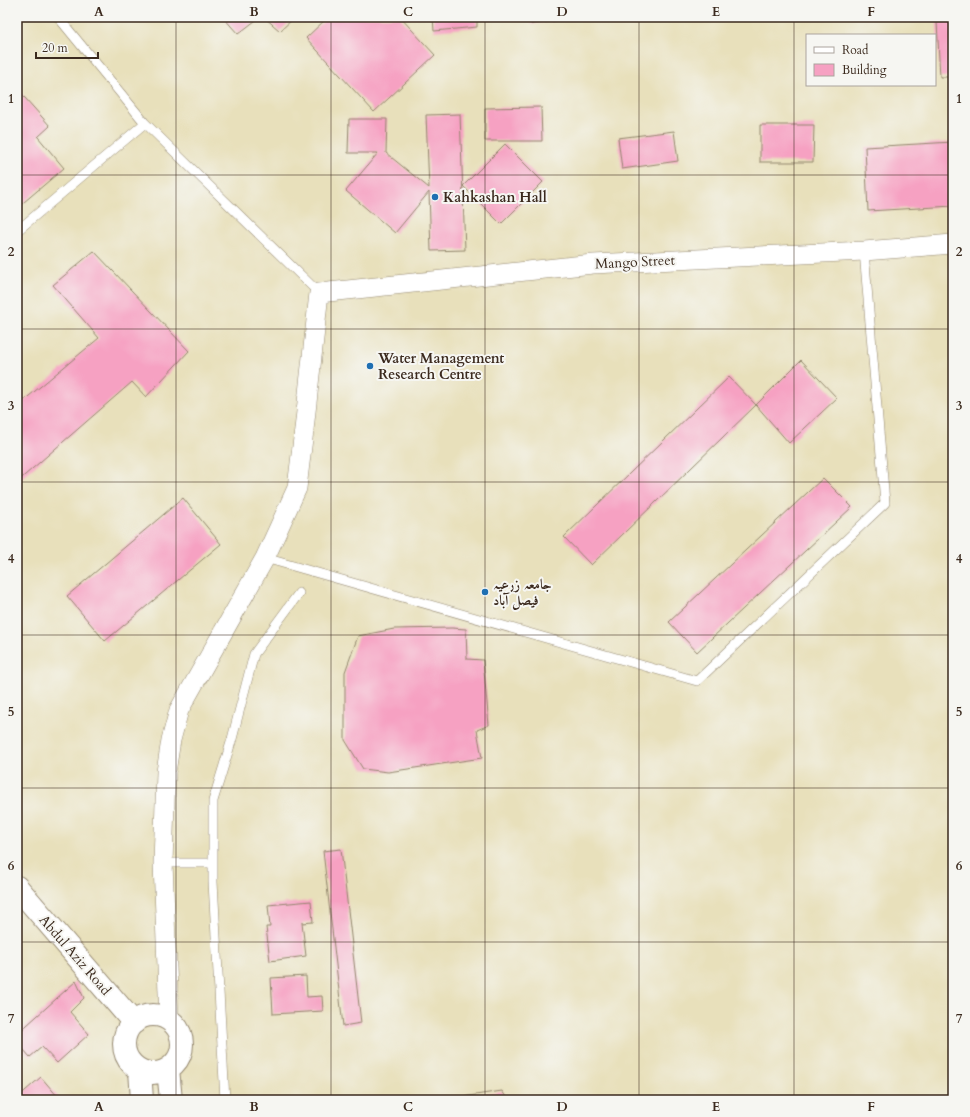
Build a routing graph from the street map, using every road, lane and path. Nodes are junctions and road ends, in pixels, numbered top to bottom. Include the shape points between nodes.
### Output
1 (58, 17) edge
2 (145, 123) junction
3 (17, 231) edge
4 (953, 244) edge
5 (864, 251) junction
6 (319, 293) junction
7 (265, 558) junction
8 (298, 593) dead end
9 (163, 863) junction
10 (213, 863) junction
11 (17, 887) edge
12 (169, 1019) junction
13 (134, 1023) junction
14 (168, 1069) junction
15 (140, 1070) junction
16 (142, 1100) edge
17 (172, 1100) edge
18 (225, 1100) edge

1 - 2 lane
2 - 3 lane
2 - 6 lane
4 - 5 street, Mango Street
5 - 6 street, Mango Street via 593,264
5 - 7 lane via 885,504 697,681
6 - 7 street via 297,488
7 - 9 street via 179,710 166,772
8 - 10 lane via 254,654 213,801
9 - 10 lane
9 - 12 street
10 - 18 lane
11 - 13 street, Abdul Aziz Road
12 - 13 street via 150,1015
12 - 14 street via 181,1034 182,1044 181,1054
13 - 15 street via 128,1030 125,1048 127,1057
14 - 15 street via 149,1073
14 - 17 street
15 - 16 street

